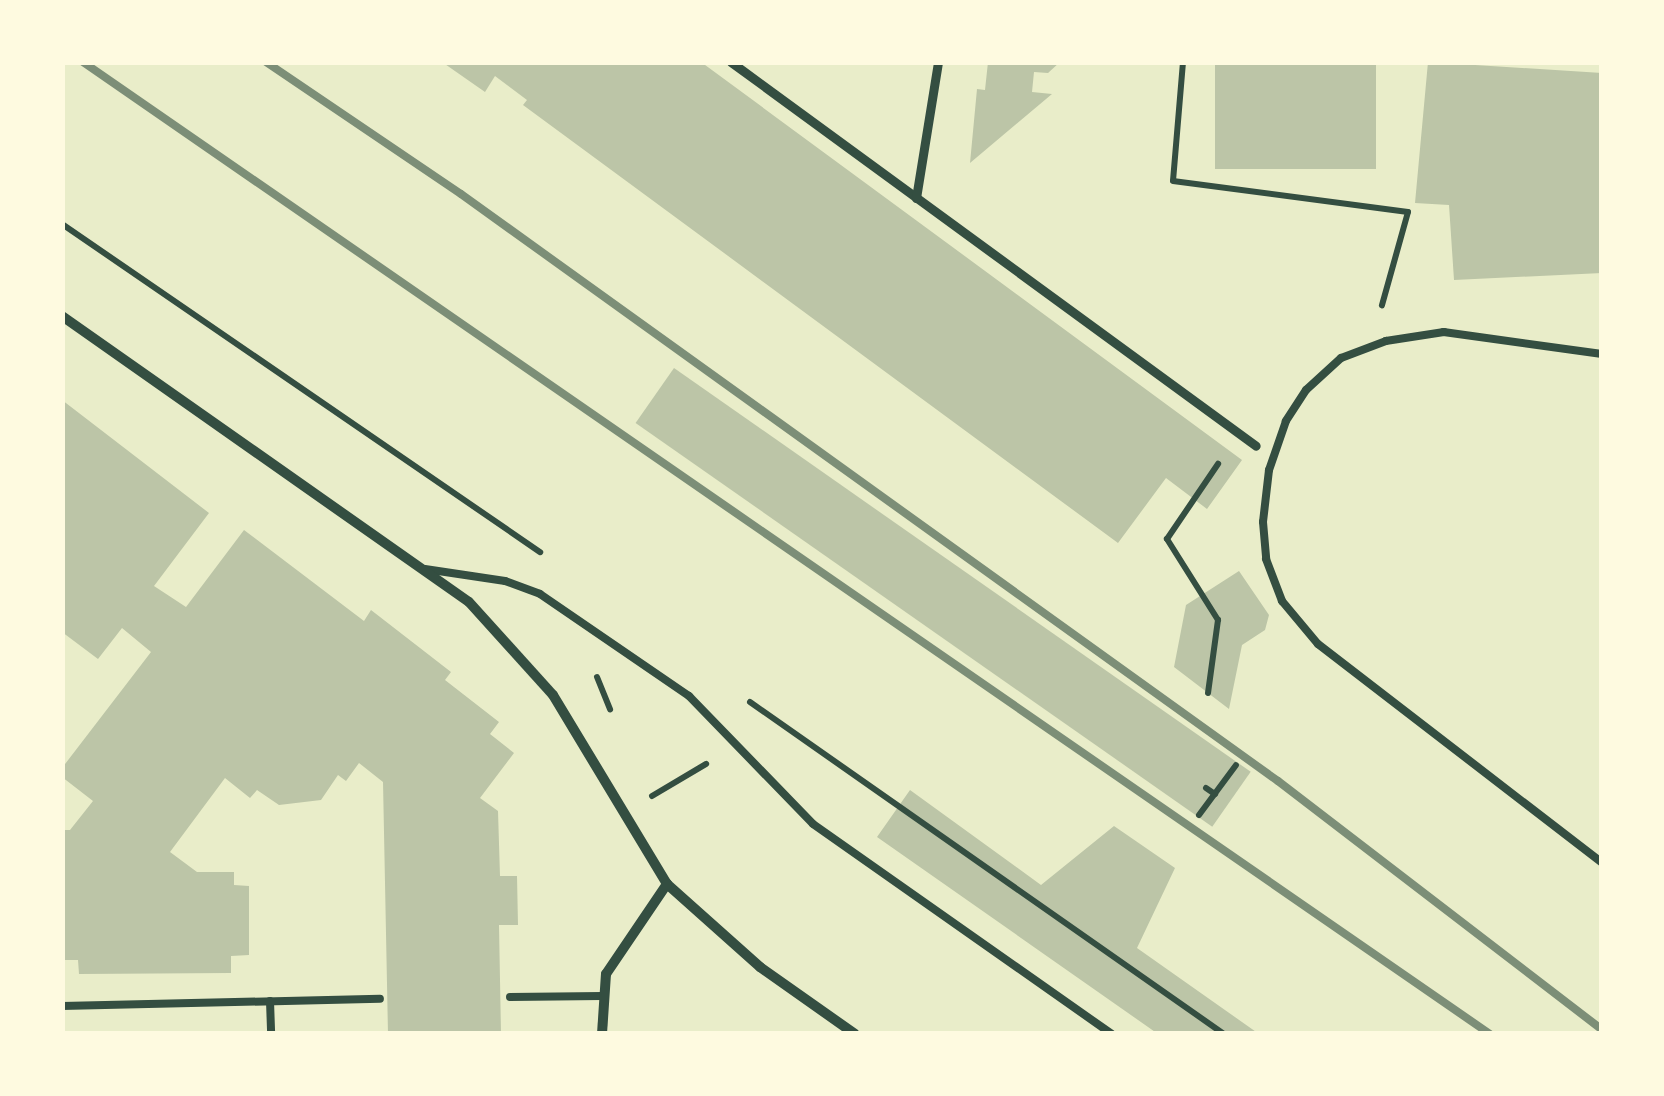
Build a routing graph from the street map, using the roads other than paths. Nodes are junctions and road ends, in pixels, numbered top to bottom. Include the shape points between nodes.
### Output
1 (732, 62) edge
2 (938, 62) edge
3 (916, 198) junction
4 (62, 316) edge
5 (1602, 354) edge
6 (1256, 446) dead end
7 (425, 569) junction
8 (1602, 862) edge
9 (668, 884) junction
10 (510, 996) dead end
11 (602, 996) junction
12 (380, 998) dead end
13 (270, 1001) junction
14 (62, 1006) edge
15 (271, 1034) edge
16 (602, 1034) edge
17 (855, 1034) edge
18 (1112, 1034) edge

1 - 3 street
2 - 3 street
3 - 6 street
4 - 7 street
5 - 8 lane via 1444,332 1386,341 1341,358 1306,390 1286,421 1269,470 1263,522 1266,559 1282,602 1318,644
7 - 9 street via 469,602 553,695
7 - 18 lane via 504,581 540,594 688,696 813,824
9 - 11 street via 606,974
9 - 17 street via 760,967
10 - 11 lane
11 - 16 street
12 - 13 lane
13 - 14 lane
13 - 15 lane

